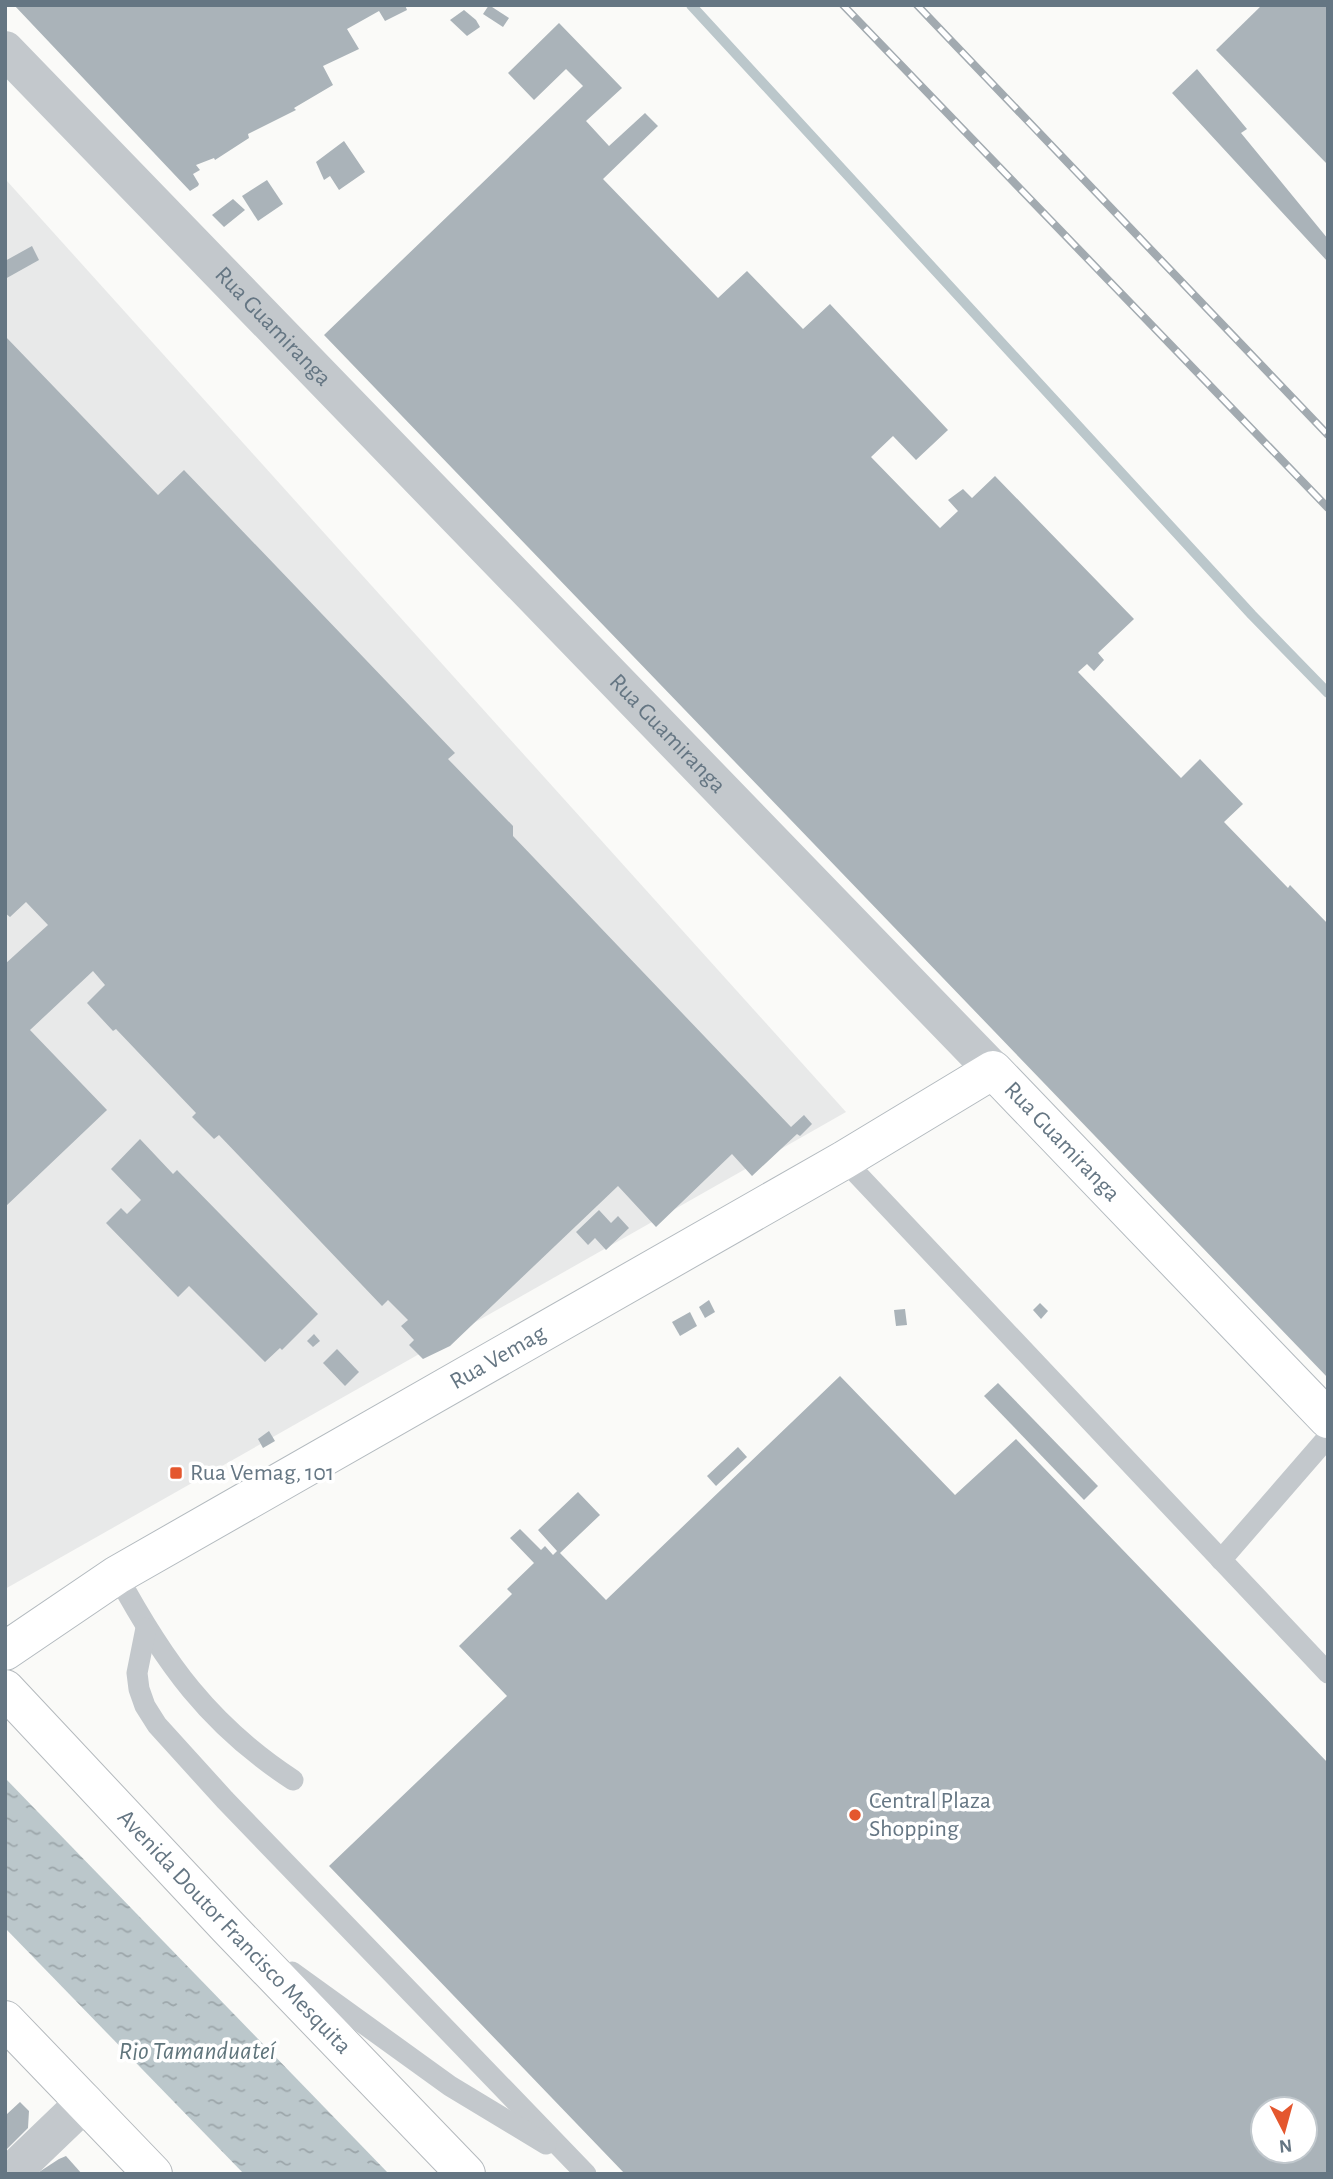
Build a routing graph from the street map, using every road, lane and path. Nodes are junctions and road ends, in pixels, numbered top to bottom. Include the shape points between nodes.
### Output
1 (5, 50) edge
2 (993, 1070) junction
3 (844, 1160) junction
4 (1328, 1419) edge
5 (1328, 1437) edge
6 (1221, 1560) junction
7 (117, 1575) junction
8 (146, 1628) junction
9 (5, 1651) edge
10 (1328, 1673) edge
11 (5, 1689) edge
12 (293, 1780) dead end
13 (228, 1927) junction
14 (5, 2020) edge
15 (85, 2102) junction
16 (579, 2166) edge
17 (10, 2174) edge
18 (153, 2174) edge
19 (466, 2174) edge

1 - 2 street, Rua Guamiranga
2 - 3 main road, Rua Vemag
2 - 4 main road, Rua Guamiranga
3 - 6 lane
3 - 7 main road, Rua Vemag
5 - 6 lane
6 - 10 lane
7 - 8 lane
7 - 9 main road, Rua Vemag
8 - 12 lane via 229,1732
8 - 16 lane via 137,1673 145,1706 157,1725
11 - 13 main road, Avenida Doutor Francisco Mesquita
13 - 16 lane via 450,2086
13 - 19 main road, Avenida Doutor Francisco Mesquita
14 - 15 main road
15 - 17 street
15 - 18 main road

